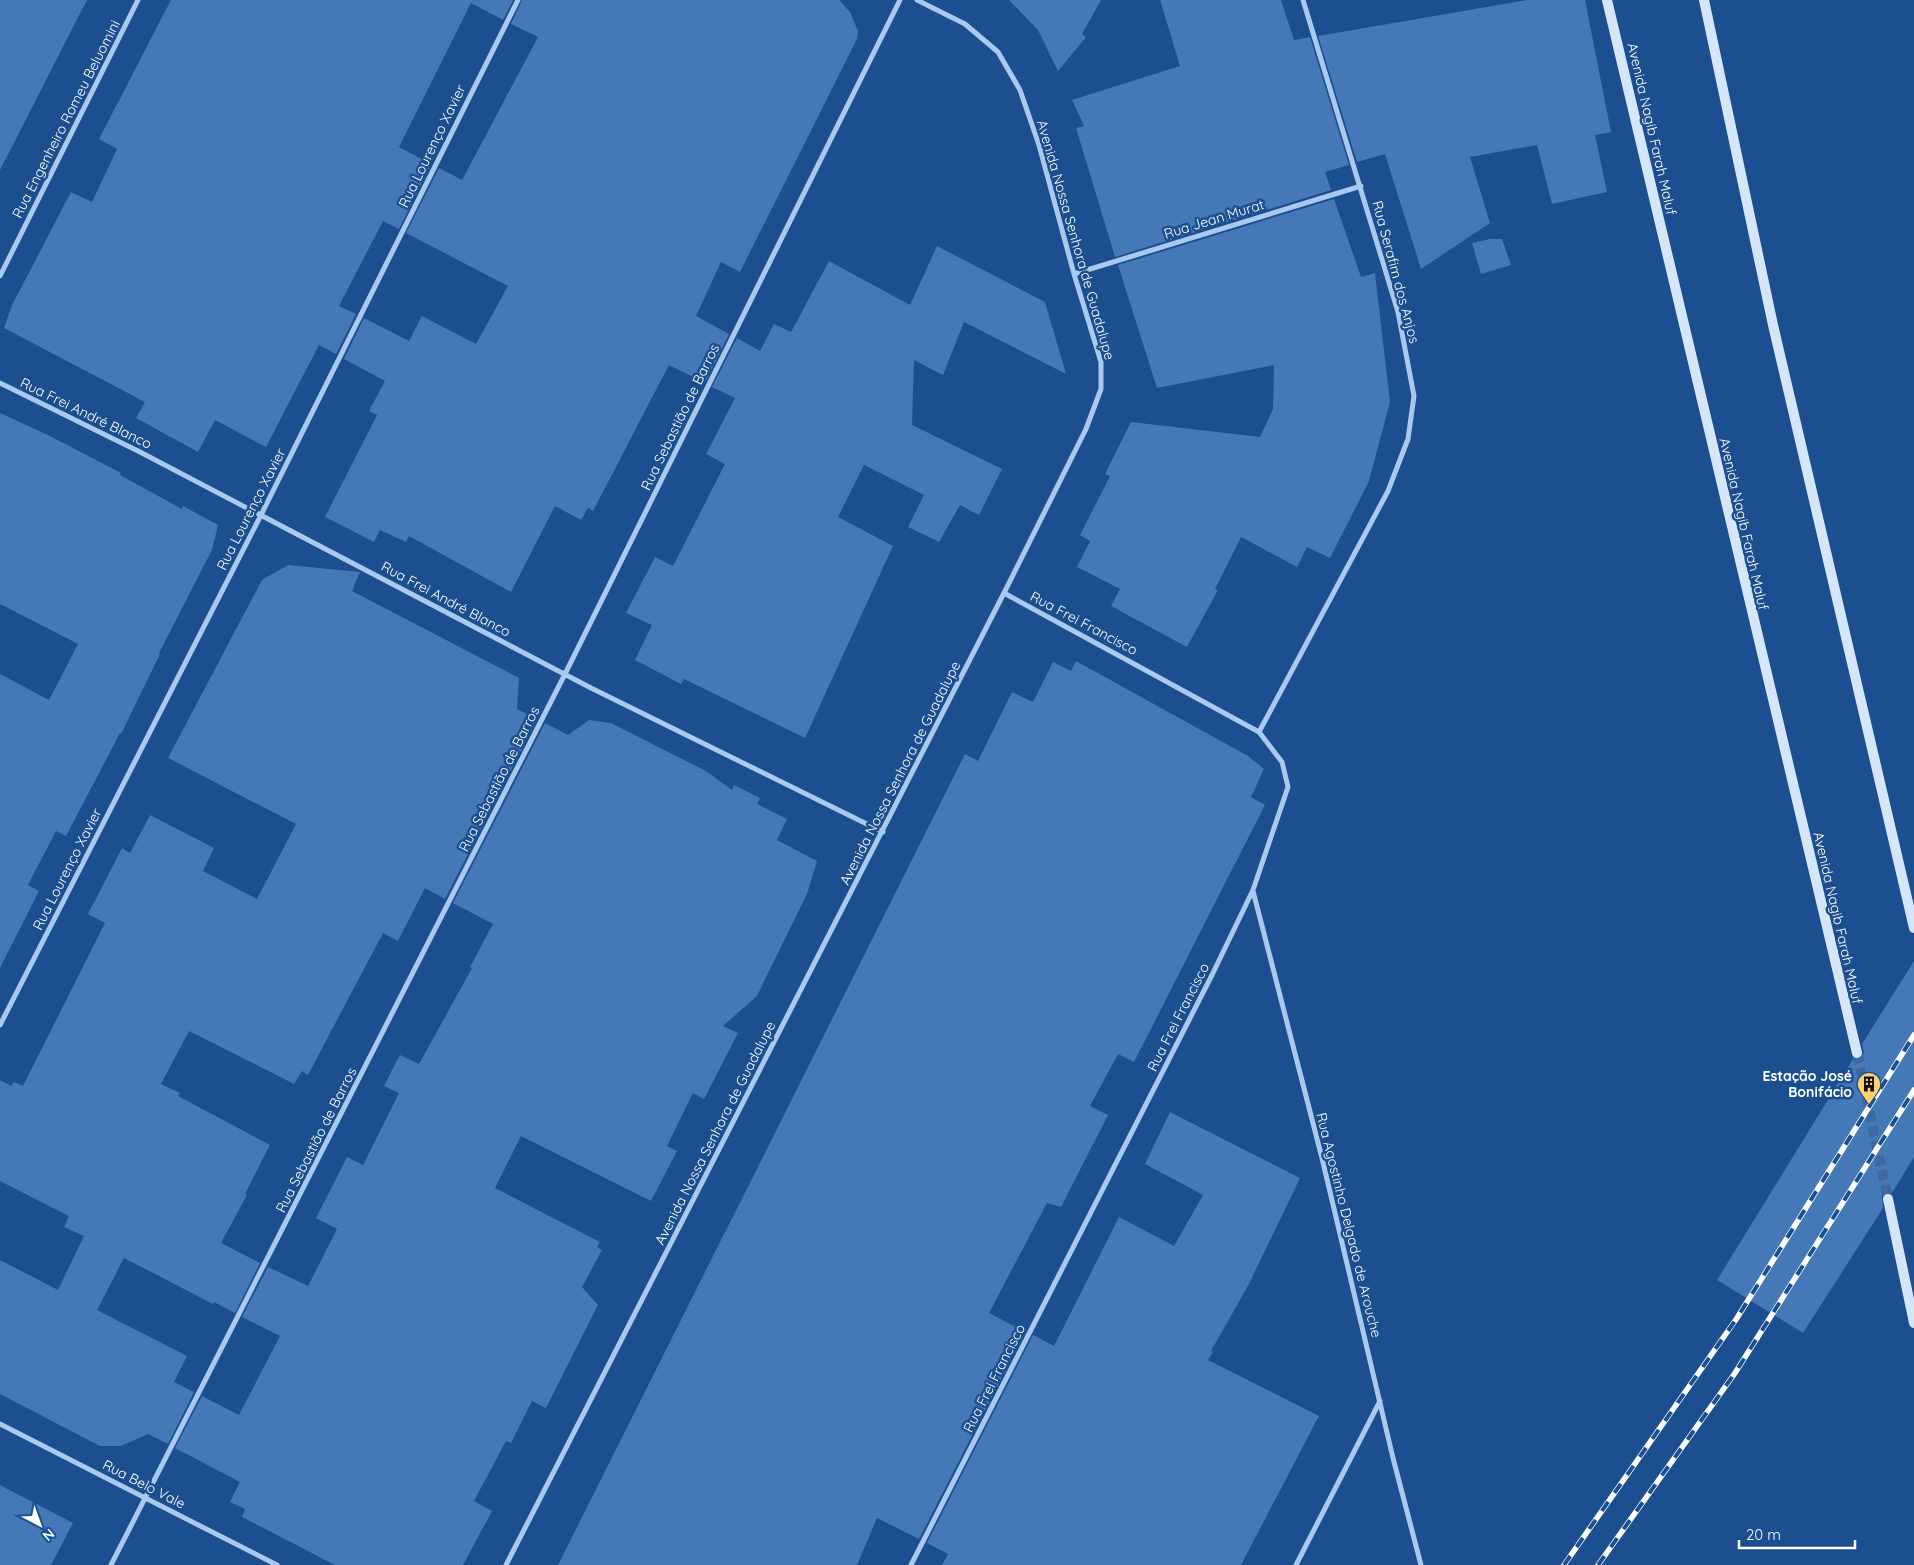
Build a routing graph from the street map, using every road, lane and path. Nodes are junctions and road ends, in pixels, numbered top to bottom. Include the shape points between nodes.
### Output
1 (138, 0) edge
2 (518, 0) edge
3 (900, 0) edge
4 (917, 0) edge
5 (1303, 0) edge
6 (1607, 0) edge
7 (1704, 0) edge
8 (1361, 186) junction
9 (1074, 274) junction
10 (0, 276) edge
11 (0, 383) edge
12 (261, 515) junction
13 (1004, 593) junction
14 (565, 674) junction
15 (1260, 732) junction
16 (882, 832) junction
17 (1253, 890) junction
18 (1914, 928) edge
19 (0, 1025) edge
20 (1856, 1053) tunnel mouth
21 (1888, 1199) tunnel mouth
22 (1914, 1323) edge
23 (1380, 1401) junction
24 (0, 1424) edge
25 (145, 1498) junction
26 (111, 1565) edge
27 (277, 1565) edge
28 (506, 1565) edge
29 (912, 1565) edge
30 (1296, 1565) edge
31 (1421, 1565) edge

1 - 10 street, Rua Engenheiro Romeu Beluomini
2 - 12 street, Rua Lourenço Xavier
3 - 14 street, Rua Sebastião de Barros
4 - 9 street, Avenida Nossa Senhora de Guadalupe via 965,24 998,52 1020,90 1039,145
5 - 8 street, Rua Serafim dos Anjos
6 - 20 main road, Avenida Nagib Farah Maluf
7 - 18 main road via 1773,325
8 - 9 street, Rua Jean Murat
8 - 15 street, Rua Serafim dos Anjos via 1398,312 1414,396 1408,439 1388,491
9 - 13 street, Avenida Nossa Senhora de Guadalupe via 1101,362 1101,389 1086,429
11 - 12 street, Rua Frei André Blanco
12 - 14 street, Rua Frei André Blanco
12 - 19 street, Rua Lourenço Xavier
13 - 15 street, Rua Frei Francisco
13 - 16 street, Avenida Nossa Senhora de Guadalupe
14 - 16 street, Rua Frei André Blanco
14 - 25 street, Rua Sebastião de Barros
15 - 17 street, Rua Frei Francisco via 1282,762 1288,787
16 - 28 street, Avenida Nossa Senhora de Guadalupe
17 - 23 street, Rua Agostinho Delgado de Arouche
17 - 29 street, Rua Frei Francisco
21 - 22 main road
23 - 30 street
23 - 31 street, Rua Agostinho Delgado de Arouche
24 - 25 street, Rua Belo Vale
25 - 26 street, Rua Sebastião de Barros
25 - 27 street, Rua Belo Vale

